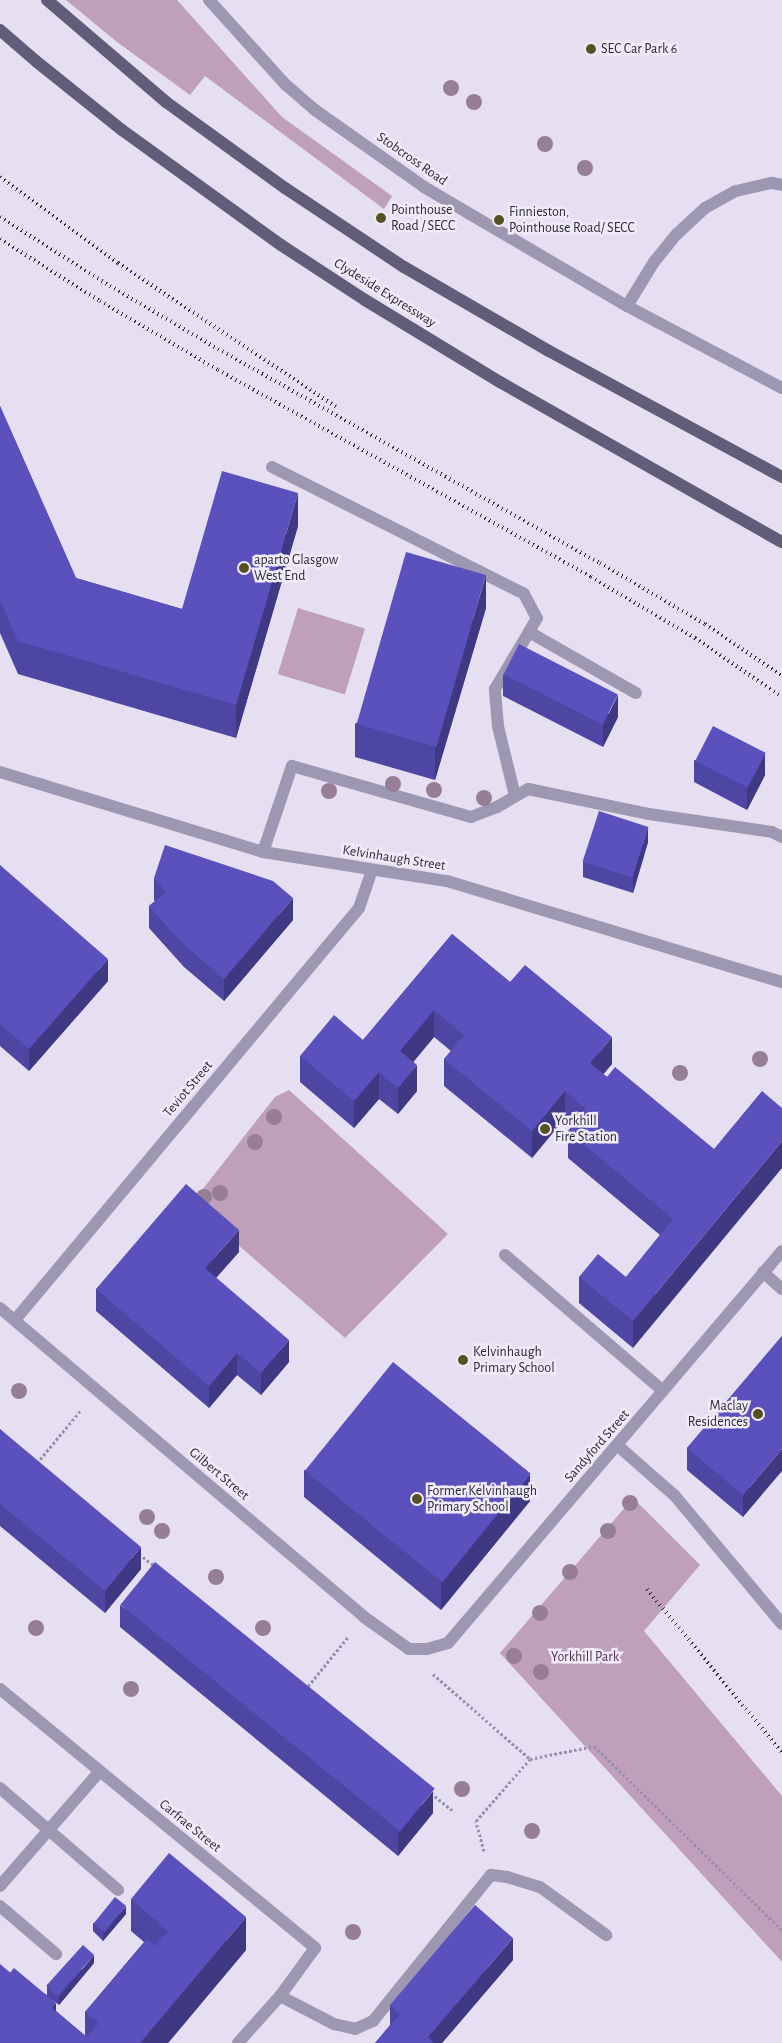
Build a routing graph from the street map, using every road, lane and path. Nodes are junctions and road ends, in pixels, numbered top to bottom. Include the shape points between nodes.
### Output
1 (47, 0) edge
2 (209, 0) edge
3 (0, 30) edge
4 (782, 185) edge
5 (627, 306) junction
6 (782, 388) edge
7 (272, 466) dead end
8 (782, 477) edge
9 (782, 542) edge
10 (530, 632) junction
11 (636, 693) dead end
12 (0, 772) edge
13 (515, 796) junction
14 (782, 837) edge
15 (263, 852) junction
16 (372, 870) junction
17 (782, 982) edge
18 (782, 1251) edge
19 (505, 1255) dead end
20 (763, 1272) junction
21 (782, 1289) edge
22 (0, 1308) edge
23 (14, 1320) junction
24 (663, 1391) junction
25 (75, 1402) dead end
26 (617, 1445) junction
27 (35, 1466) edge
28 (134, 1549) edge
29 (156, 1568) edge
30 (364, 1617) junction
31 (782, 1624) edge
32 (427, 1649) joint
33 (427, 1670) dead end
34 (297, 1686) edge
35 (0, 1689) edge
36 (530, 1760) junction
37 (100, 1771) junction
38 (0, 1788) edge
39 (428, 1792) edge
40 (452, 1810) dead end
41 (49, 1831) junction
42 (491, 1875) junction
43 (0, 1886) edge
44 (118, 1890) dead end
45 (0, 1906) edge
46 (782, 1930) edge
47 (606, 1935) dead end
48 (56, 1954) dead end
49 (280, 1996) junction
50 (238, 2043) edge

1 - 8 main road via 166,102 285,188 388,256 549,351
2 - 5 street, Stobcross Road via 264,63 315,110 424,187
3 - 9 main road, Clydeside Expressway via 122,130 296,255 500,382
4 - 5 street via 736,191 705,208 654,262
5 - 6 street, Stobcross Road
7 - 10 street via 524,594 536,618
10 - 11 street
10 - 13 street via 495,689 498,726
12 - 15 street, Kelvinhaugh Street
13 - 14 street via 528,789 649,814 772,832
13 - 15 street via 471,817 292,766
15 - 16 street, Kelvinhaugh Street
16 - 17 street, Kelvinhaugh Street via 448,881
16 - 23 street, Teviot Street via 359,908
18 - 20 street, Sandyford Street
19 - 24 street
20 - 21 street
20 - 24 street, Sandyford Street
22 - 23 street, Gilbert Street
23 - 30 street, Gilbert Street
24 - 26 street, Sandyford Street
25 - 27 path via 83,1408
26 - 31 street via 675,1496
26 - 32 street, Sandyford Street via 448,1643
28 - 29 path
30 - 32 street, Gilbert Street via 409,1649
30 - 34 path via 304,1692
33 - 36 path
35 - 37 street, Carfrae Street
36 - 42 path via 476,1821
36 - 46 path via 594,1746
37 - 41 street
37 - 49 street, Carfrae Street via 314,1948
38 - 41 street
39 - 40 path
41 - 43 street
41 - 44 street
42 - 47 street via 540,1887
42 - 49 street via 373,2021 355,2029 334,2024
45 - 48 street
49 - 50 street

